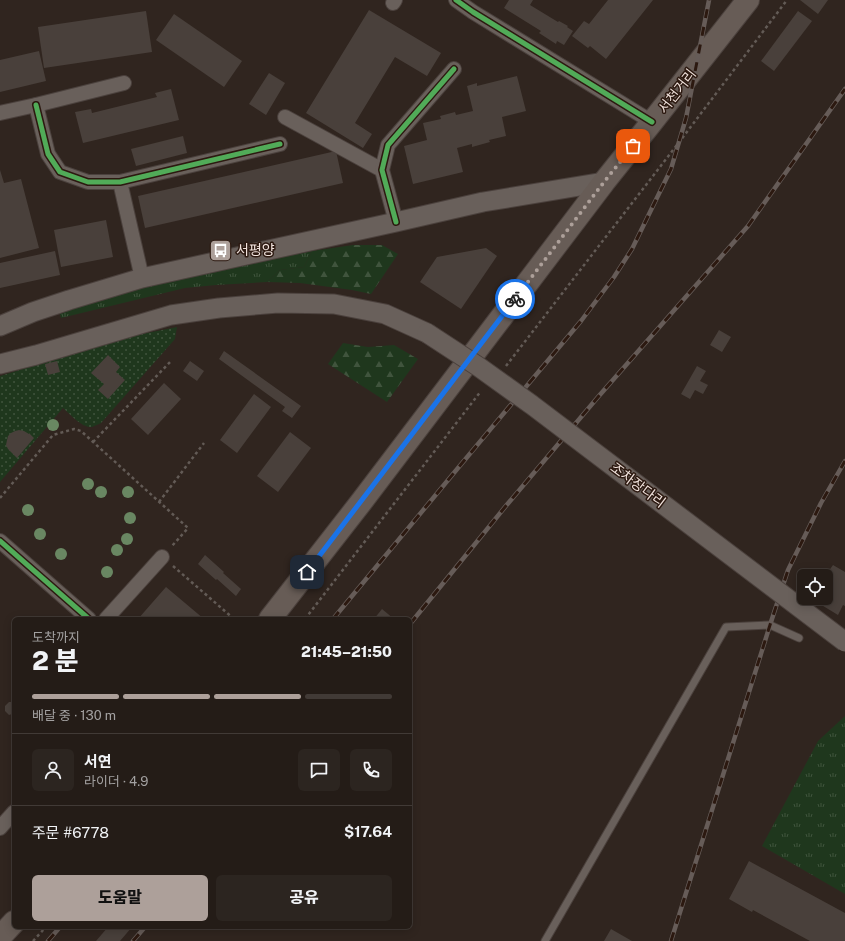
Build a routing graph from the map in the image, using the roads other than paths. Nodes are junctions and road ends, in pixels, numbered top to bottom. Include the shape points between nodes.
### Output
1 (456, 0) edge
2 (748, 0) edge
3 (454, 69) dead end
4 (124, 83) dead end
5 (36, 105) junction
6 (0, 113) edge
7 (285, 117) dead end
8 (652, 122) junction
9 (280, 144) dead end
10 (382, 170) junction
11 (120, 182) junction
12 (604, 182) junction
13 (396, 222) junction
14 (142, 278) junction
15 (0, 326) edge
16 (0, 364) edge
17 (0, 541) edge
18 (162, 557) road end
19 (87, 617) edge
20 (108, 617) edge
21 (272, 617) edge
22 (799, 638) dead end
23 (845, 642) edge
24 (12, 814) edge
25 (0, 828) edge
26 (12, 924) edge
27 (0, 937) edge
28 (545, 941) edge

1 - 8 street
2 - 8 main road, 서천거리
3 - 10 street via 388,145
4 - 5 street
5 - 6 street
5 - 11 street via 48,154 60,172 88,182
7 - 10 street
8 - 12 main road, 서천거리
9 - 11 street
10 - 13 street
11 - 14 street
12 - 13 main road via 483,202
12 - 21 main road, 서천거리
13 - 14 main road
14 - 15 main road via 33,312
16 - 23 main road, 조차장다리, bridge via 171,315 219,308 278,303 334,304 385,314 427,333 479,367
17 - 19 street
18 - 20 street
22 - 28 lane via 770,625 726,627
24 - 25 street
26 - 27 main road

